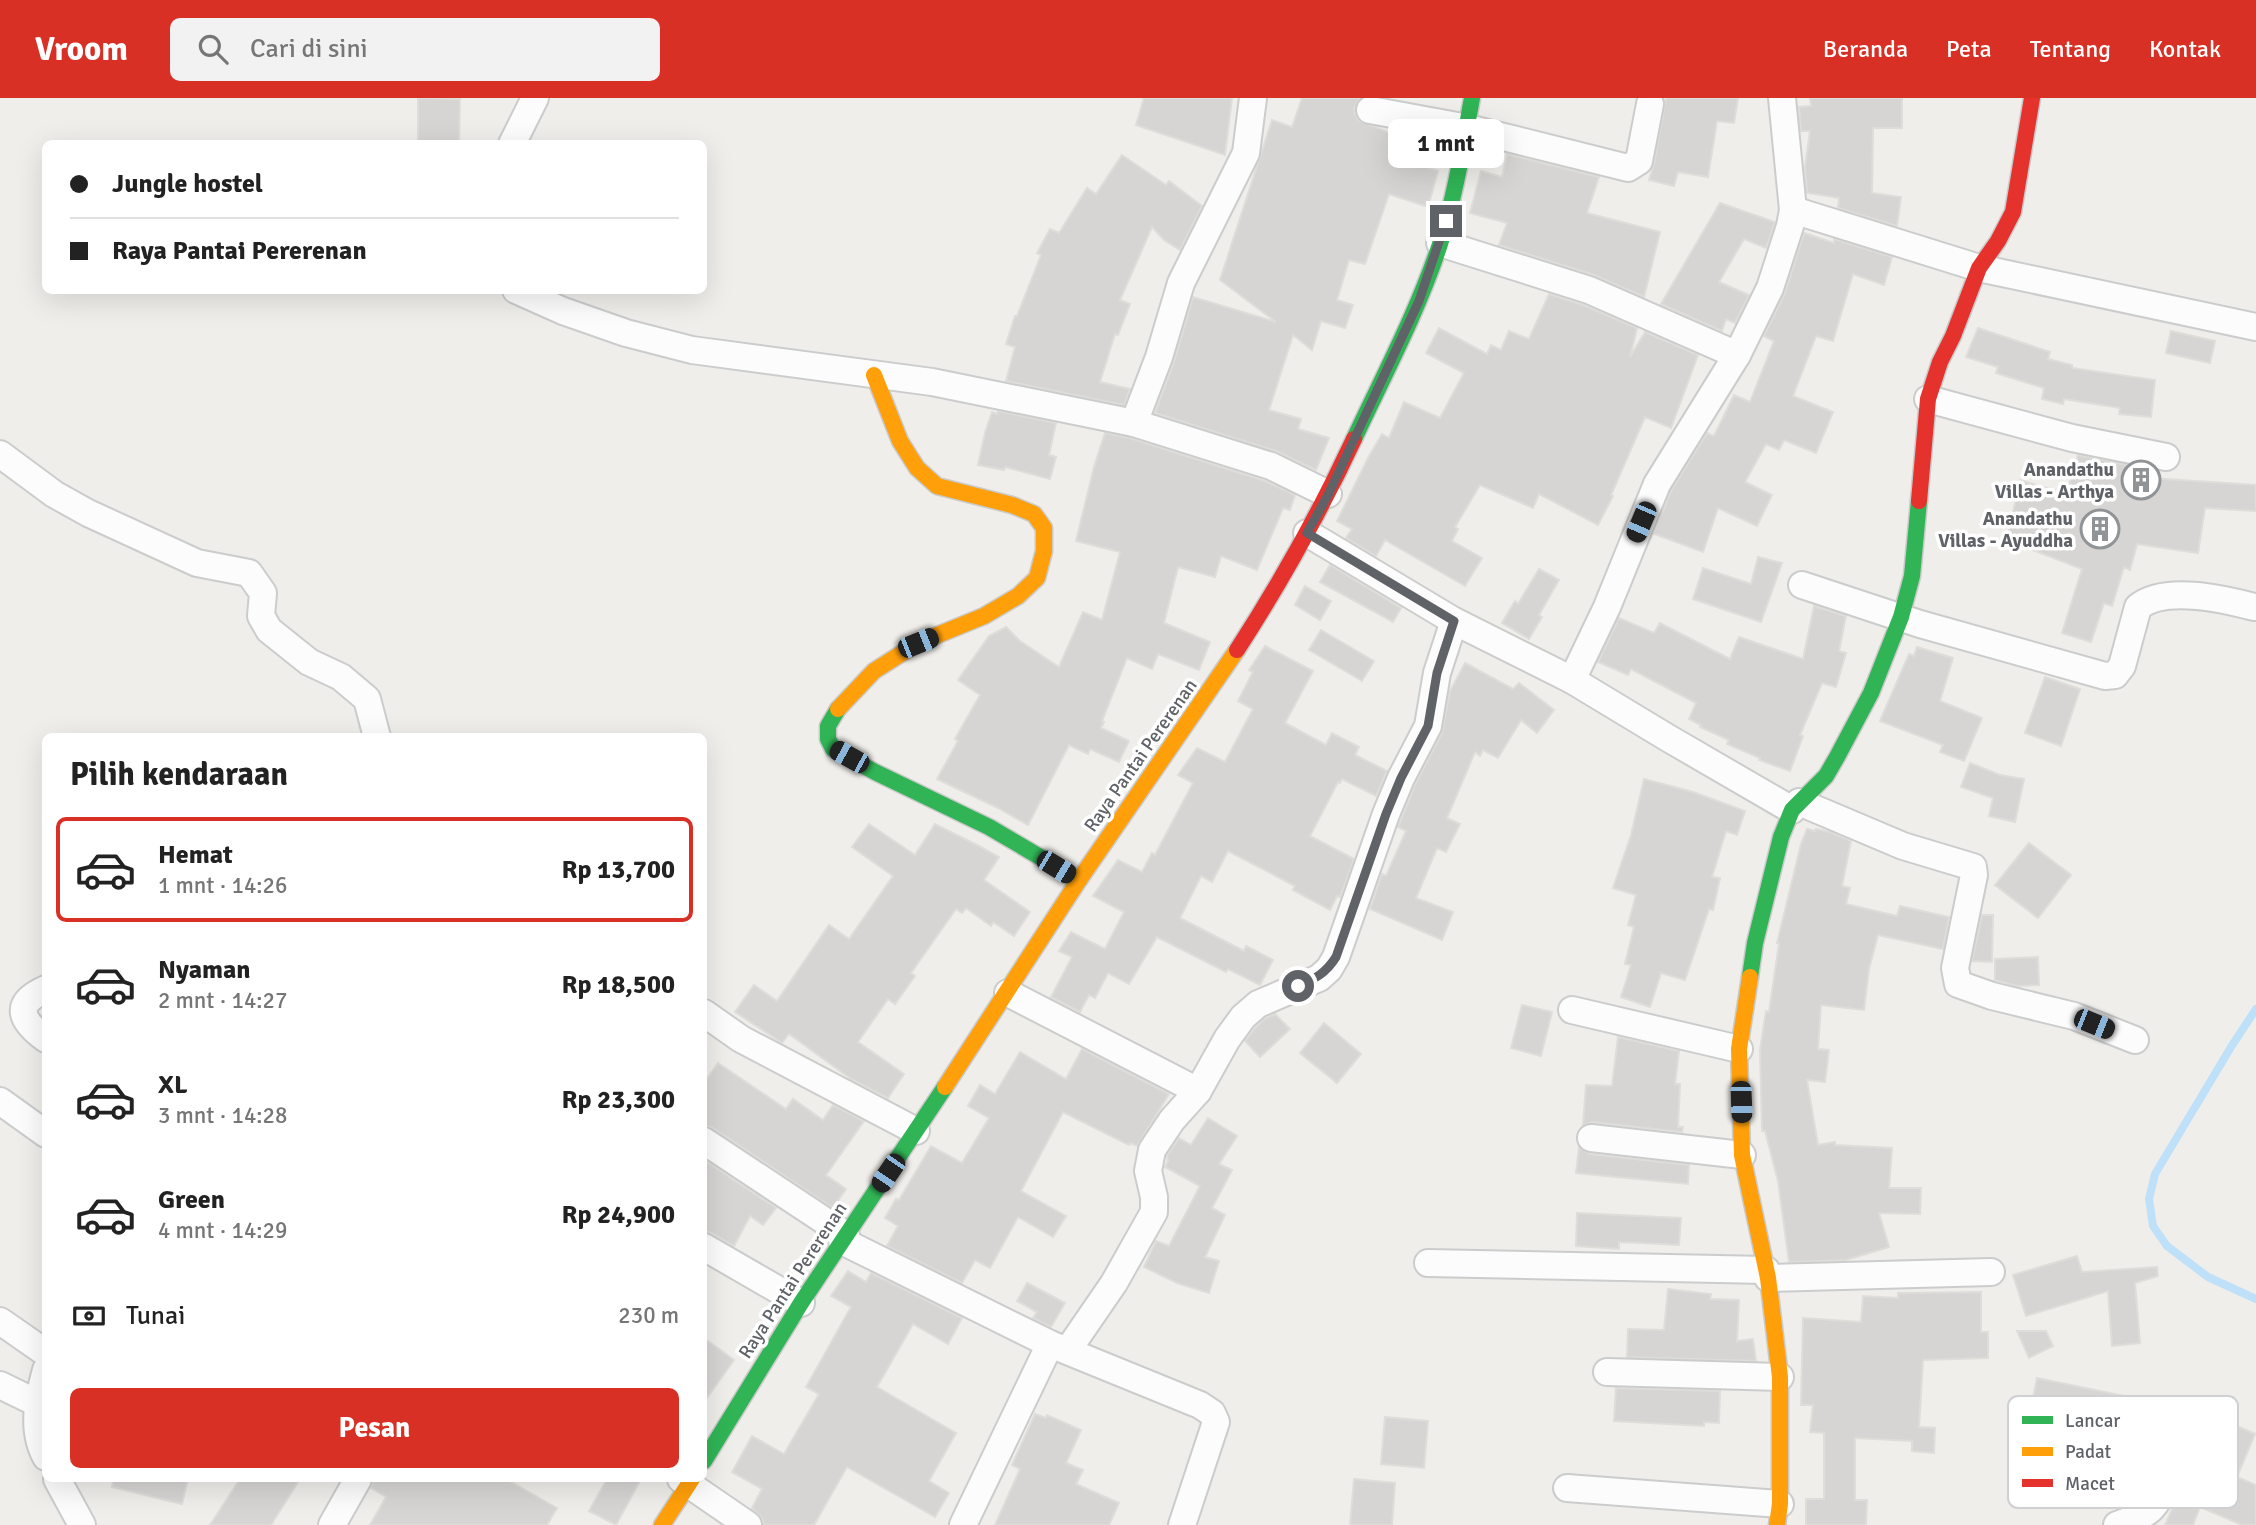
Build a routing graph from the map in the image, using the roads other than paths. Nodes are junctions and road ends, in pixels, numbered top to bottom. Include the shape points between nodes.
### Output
1 (535, 98) edge
2 (1253, 98) edge
3 (1472, 98) edge
4 (1782, 98) edge
5 (2032, 98) edge
6 (1650, 104) dead end
7 (1370, 110) dead end
8 (1468, 128) junction
9 (515, 140) edge
10 (1793, 210) junction
11 (1440, 243) junction
12 (1979, 268) junction
13 (525, 294) edge
14 (2256, 327) edge
15 (1737, 355) junction
16 (874, 375) junction
17 (1928, 399) junction
18 (1134, 423) junction
19 (0, 454) edge
20 (2166, 457) dead end
21 (1328, 495) junction
22 (1307, 533) junction
23 (1802, 585) dead end
24 (2253, 607) dead end
25 (1900, 617) junction
26 (1454, 621) junction
27 (1572, 680) junction
28 (376, 733) edge
29 (1796, 806) junction
30 (1079, 880) junction
31 (42, 991) edge
32 (1008, 993) junction
33 (1572, 1010) dead end
34 (707, 1021) edge
35 (42, 1036) edge
36 (2135, 1040) dead end
37 (1739, 1049) junction
38 (1198, 1091) junction
39 (0, 1101) edge
40 (42, 1131) edge
41 (916, 1131) junction
42 (1591, 1138) dead end
43 (707, 1143) edge
44 (1742, 1155) junction
45 (844, 1238) junction
46 (707, 1249) edge
47 (1427, 1263) dead end
48 (1991, 1272) dead end
49 (1767, 1274) junction
50 (801, 1303) junction
51 (0, 1321) edge
52 (1059, 1347) junction
53 (42, 1350) edge
54 (1607, 1372) dead end
55 (1780, 1377) junction
56 (0, 1385) edge
57 (42, 1385) edge
58 (37, 1403) junction
59 (42, 1451) edge
60 (707, 1456) edge
61 (59, 1482) edge
62 (356, 1482) edge
63 (686, 1482) edge
64 (690, 1482) edge
65 (1567, 1488) dead end
66 (2153, 1508) edge
67 (1778, 1515) edge
68 (82, 1525) edge
69 (332, 1525) edge
70 (662, 1525) edge
71 (748, 1525) edge
72 (963, 1525) edge
73 (1182, 1525) edge
74 (2117, 1525) edge

1 - 9 street
2 - 18 street via 1247,153 1181,283
3 - 8 street, Raya Pantai Pererenan
4 - 10 street
5 - 12 street via 2013,212
6 - 8 street via 1639,161 1628,168
7 - 8 street
8 - 11 street, Raya Pantai Pererenan
10 - 12 street
10 - 15 street via 1770,288
11 - 15 street via 1589,290
11 - 21 street, Raya Pantai Pererenan via 1419,301
12 - 14 street
12 - 17 street
13 - 16 street via 626,333 692,350
15 - 27 street via 1657,484
16 - 18 street via 932,382
16 - 30 street via 900,441 917,468 937,486 1034,514 1044,528 1044,551 1037,578 1018,596 985,616 918,643 874,671 838,709 828,726 828,739 833,749 989,827
17 - 20 street via 2104,446
17 - 25 street via 1912,576
18 - 21 street via 1271,466
19 - 28 street via 88,513 197,563 250,573 263,593 261,616 269,630 367,699
21 - 22 street, Raya Pantai Pererenan
22 - 26 street
22 - 30 street, Raya Pantai Pererenan via 1266,606
23 - 25 street
24 - 25 street via 2218,598 2163,596 2145,601 2138,607 2122,666 2115,675 2105,677
25 - 29 street via 1871,693 1837,757 1826,776
26 - 27 street
26 - 38 street via 1437,673 1428,726 1386,814 1336,957 1319,978 1258,1004 1243,1017
27 - 29 street
29 - 36 street via 1973,867 1955,968 1958,984 2074,1016
29 - 37 street via 1781,837 1755,943
30 - 32 street, Raya Pantai Pererenan
31 - 35 street via 24,1005 23,1017
32 - 38 street
32 - 41 street, Raya Pantai Pererenan
33 - 37 street
34 - 41 street
37 - 44 street
38 - 52 street via 1152,1150 1148,1171 1154,1212 1114,1283
39 - 40 street
41 - 45 street, Raya Pantai Pererenan
42 - 44 street
43 - 45 street
44 - 49 street
45 - 50 street, Raya Pantai Pererenan
45 - 52 street
46 - 50 street
47 - 49 street
48 - 49 street
49 - 55 street
50 - 60 street, Raya Pantai Pererenan
51 - 53 street
52 - 72 street
52 - 73 street via 1212,1413 1216,1422
54 - 55 street
55 - 67 street
56 - 58 street
57 - 58 street
58 - 59 street
61 - 68 street
62 - 69 street
63 - 70 street
64 - 71 street
65 - 67 street
66 - 74 street

